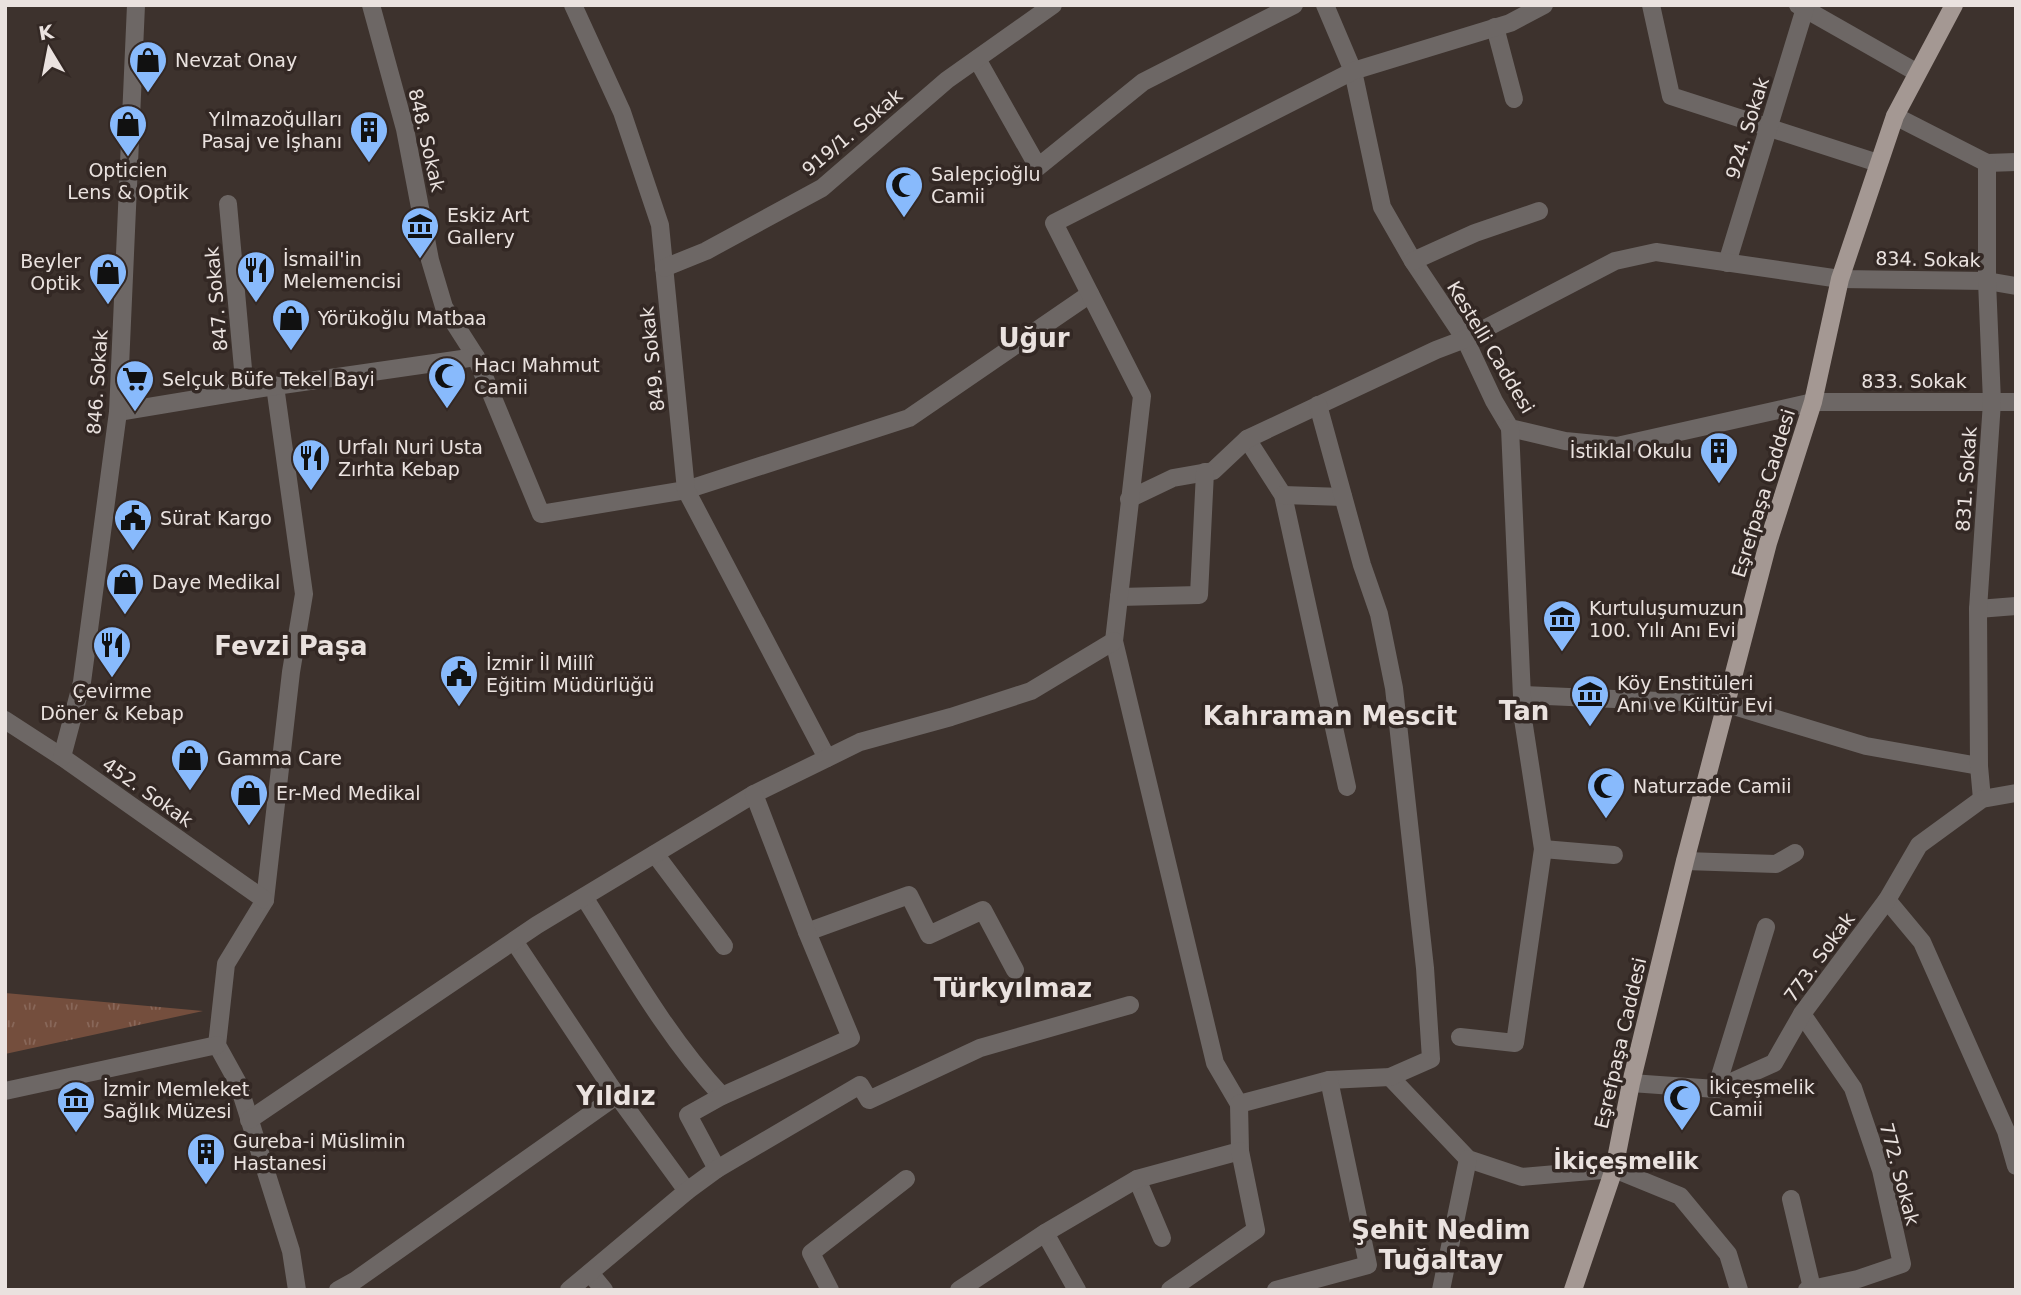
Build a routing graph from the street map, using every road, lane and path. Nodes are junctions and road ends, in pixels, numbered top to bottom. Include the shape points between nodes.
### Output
1 (136, 5) edge
2 (371, 5) edge
3 (573, 5) edge
4 (1053, 5) edge
5 (1294, 5) edge
6 (1325, 5) edge
7 (1544, 5) edge
8 (1651, 5) edge
9 (1954, 5) edge
10 (1803, 7) edge
11 (1495, 27) junction
12 (977, 59) junction
13 (1353, 71) junction
14 (1916, 72) junction
15 (1514, 99) dead end
16 (1895, 116) junction
17 (1769, 129) junction
18 (2016, 162) edge
19 (1878, 163) junction
20 (1987, 163) junction
21 (228, 204) dead end
22 (1539, 211) dead end
23 (1413, 261) junction
24 (1727, 263) junction
25 (664, 268) junction
26 (1840, 279) junction
27 (1987, 281) junction
28 (2016, 286) edge
29 (1090, 295) junction
30 (1465, 339) junction
31 (476, 357) junction
32 (275, 386) junction
33 (245, 391) junction
34 (1813, 402) junction
35 (1992, 402) junction
36 (2016, 402) edge
37 (1318, 405) junction
38 (118, 412) junction
39 (1510, 428) junction
40 (1247, 439) junction
41 (1205, 472) junction
42 (687, 489) junction
43 (1283, 495) junction
44 (1343, 497) junction
45 (1129, 499) junction
46 (1119, 597) junction
47 (2016, 606) edge
48 (1978, 609) junction
49 (1114, 641) junction
50 (1523, 695) junction
51 (1727, 704) junction
52 (5, 720) edge
53 (62, 757) junction
54 (827, 758) junction
55 (1979, 766) junction
56 (1347, 787) dead end
57 (2016, 793) edge
58 (754, 794) junction
59 (1982, 799) junction
60 (1543, 849) junction
61 (1795, 853) dead end
62 (654, 854) junction
63 (1614, 855) dead end
64 (1685, 861) junction
65 (584, 897) junction
66 (265, 900) junction
67 (1887, 900) junction
68 (1766, 927) dead end
69 (807, 932) junction
70 (514, 941) junction
71 (724, 946) dead end
72 (1015, 970) dead end
73 (1130, 1005) dead end
74 (1802, 1014) junction
75 (1460, 1037) dead end
76 (217, 1045) junction
77 (1390, 1077) junction
78 (1329, 1080) junction
79 (1631, 1083) junction
80 (611, 1087) junction
81 (1716, 1088) junction
82 (5, 1091) edge
83 (722, 1096) junction
84 (1239, 1104) junction
85 (250, 1120) junction
86 (1240, 1151) junction
87 (1468, 1158) junction
88 (2016, 1166) edge
89 (717, 1169) junction
90 (1614, 1169) junction
91 (906, 1179) dead end
92 (1137, 1180) junction
93 (687, 1191) junction
94 (1791, 1199) dead end
95 (1045, 1233) junction
96 (1162, 1238) dead end
97 (590, 1273) junction
98 (359, 1285) edge
99 (1859, 1285) edge
100 (1809, 1289) edge
101 (297, 1290) edge
102 (338, 1290) edge
103 (569, 1290) edge
104 (604, 1290) edge
105 (831, 1290) edge
106 (959, 1290) edge
107 (1077, 1290) edge
108 (1170, 1290) edge
109 (1276, 1290) edge
110 (1441, 1290) edge
111 (1573, 1290) edge
112 (1739, 1290) edge

1 - 38 street, 846. Sokak
2 - 31 street, 848. Sokak via 405,129 430,260 444,307
3 - 25 street, 849. Sokak via 622,112 660,225
4 - 12 street, 919/1. Sokak
5 - 12 street via 1143,82 1038,167
6 - 13 street, Kestelli Caddesi
7 - 11 street
8 - 17 street via 1671,96
9 - 14 main road, Eşrefpaşa Caddesi
10 - 14 street
10 - 17 street, 924. Sokak
11 - 13 street
11 - 15 street
12 - 25 street, 919/1. Sokak via 947,79 822,188 706,251
13 - 23 street, Kestelli Caddesi via 1382,207
13 - 29 street via 1054,223
14 - 16 main road, Eşrefpaşa Caddesi
16 - 19 main road, Eşrefpaşa Caddesi
16 - 20 street
17 - 19 street
17 - 24 street, 924. Sokak
18 - 20 street
19 - 26 main road, Eşrefpaşa Caddesi
20 - 27 street, 831. Sokak
21 - 33 street, 847. Sokak
22 - 23 street
23 - 30 street, Kestelli Caddesi
24 - 26 street, 834. Sokak
24 - 30 street, 834. Sokak via 1656,252 1615,261
25 - 42 street, 849. Sokak
26 - 27 street, 834. Sokak
26 - 34 main road, Eşrefpaşa Caddesi
27 - 28 street, 834. Sokak
27 - 35 street, 831. Sokak
29 - 42 street via 909,418
29 - 45 street via 1142,396
30 - 37 street, 834. Sokak
30 - 39 street, Kestelli Caddesi
31 - 32 street
31 - 42 street, 848. Sokak via 541,514
32 - 33 street
32 - 66 street via 304,594
33 - 38 street
34 - 35 street, 833. Sokak
34 - 39 street, Kestelli Caddesi via 1617,446 1565,442
34 - 51 main road, Eşrefpaşa Caddesi via 1768,543
35 - 36 street, 833. Sokak
35 - 48 street, 831. Sokak
37 - 40 street, 834. Sokak
37 - 44 street
38 - 53 street, 846. Sokak via 82,682
39 - 50 street
40 - 41 street, 834. Sokak via 1213,471
40 - 43 street
41 - 45 street via 1173,478
41 - 46 street via 1199,595
42 - 54 street
43 - 44 street
43 - 56 street
44 - 77 street via 1379,614 1394,688 1430,1026 1432,1059
45 - 46 street
46 - 49 street
47 - 48 street
48 - 55 street, 831. Sokak
49 - 54 street via 1031,691 860,742
49 - 84 street via 1215,1063
50 - 51 street
50 - 60 street
51 - 55 street via 1866,746
51 - 64 main road, Eşrefpaşa Caddesi
52 - 53 street, 452. Sokak
53 - 66 street, 452. Sokak
54 - 58 street
55 - 59 street, 831. Sokak
57 - 59 street, 773. Sokak
58 - 62 street
58 - 69 street
59 - 67 street, 773. Sokak via 1919,845
60 - 63 street
60 - 75 street via 1516,1043
61 - 64 street via 1776,864
62 - 65 street
62 - 71 street
64 - 79 main road, Eşrefpaşa Caddesi
65 - 70 street
65 - 83 street via 655,1010
66 - 76 street via 226,964
67 - 74 street, 773. Sokak
67 - 88 street via 1922,942 2006,1131
68 - 81 street
69 - 72 street via 909,895 929,935 984,910
69 - 83 street via 851,1038
70 - 80 street
70 - 85 street
73 - 89 street via 980,1048 869,1100 860,1085
74 - 81 street, 773. Sokak via 1774,1063
74 - 99 street, 772. Sokak via 1853,1088 1881,1170 1902,1264
76 - 82 street
76 - 85 street via 238,1083
77 - 78 street
77 - 87 street
78 - 84 street
78 - 109 street via 1368,1265
79 - 81 street, 773. Sokak
79 - 90 main road, Eşrefpaşa Caddesi
80 - 93 street
80 - 98 street via 612,1099
83 - 89 street via 688,1115
84 - 86 street
85 - 101 street via 291,1251
86 - 92 street
86 - 108 street via 1256,1230
87 - 90 street via 1522,1177
87 - 110 street
89 - 93 street
90 - 111 main road, Eşrefpaşa Caddesi
90 - 112 street via 1681,1196 1728,1254
91 - 105 street via 811,1253
92 - 95 street
92 - 96 street
93 - 97 street
94 - 100 street
95 - 106 street
95 - 107 street
97 - 103 street
97 - 104 street
98 - 102 street
99 - 100 street, 772. Sokak

